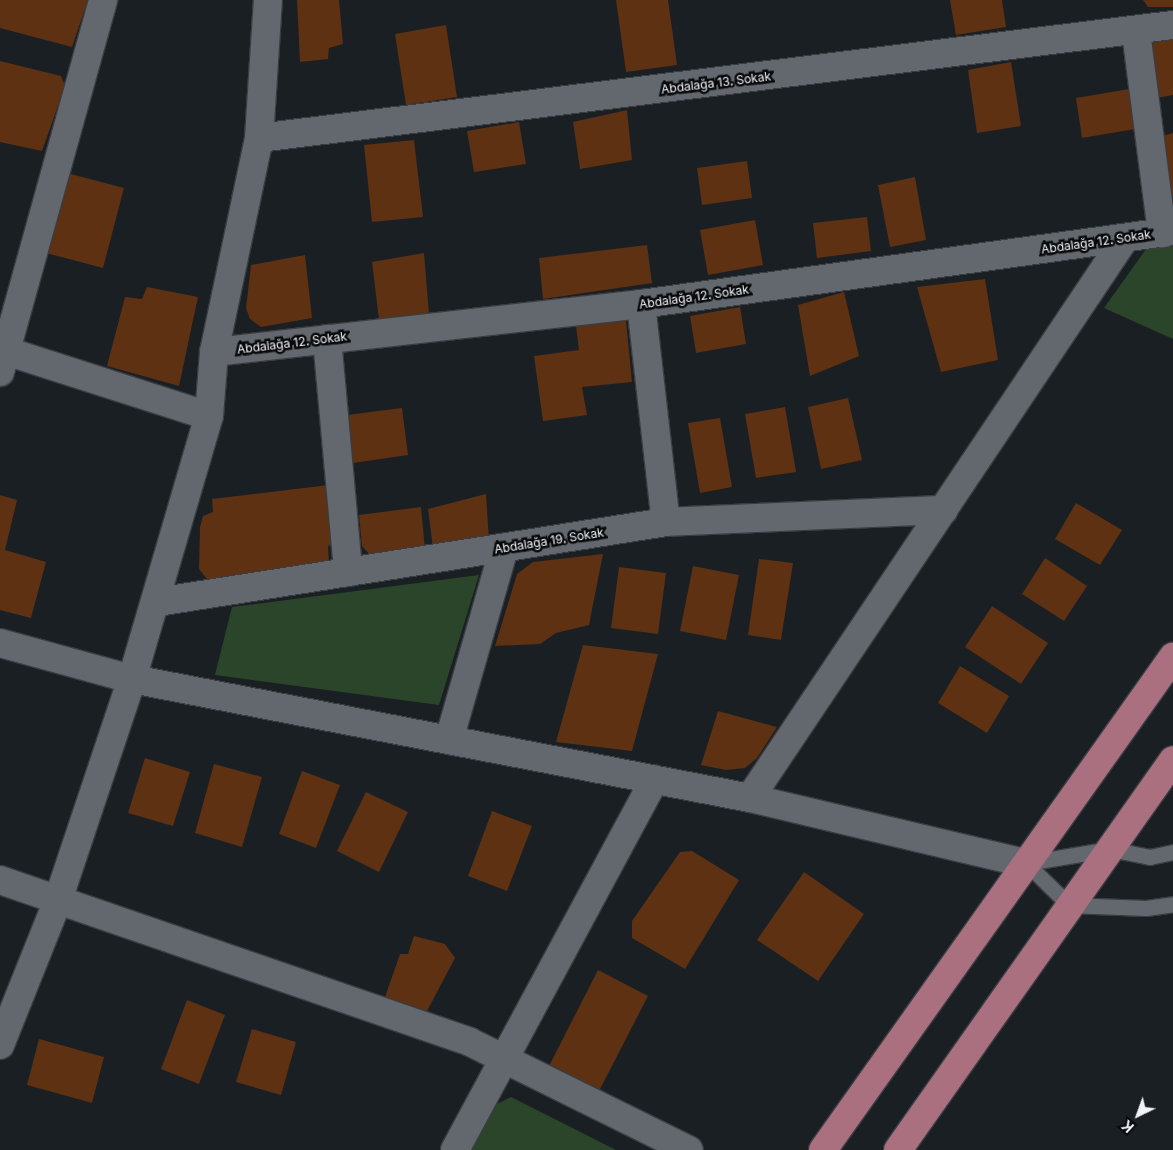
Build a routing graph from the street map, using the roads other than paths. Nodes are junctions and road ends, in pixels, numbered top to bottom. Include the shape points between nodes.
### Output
1 (103, 0) edge
2 (268, 0) edge
3 (1173, 25) edge
4 (1136, 32) junction
5 (259, 138) junction
6 (1167, 232) edge
7 (1126, 238) junction
8 (642, 304) junction
9 (327, 339) junction
10 (214, 352) junction
11 (2, 358) edge
12 (209, 416) junction
13 (944, 510) junction
14 (666, 522) junction
15 (504, 548) junction
16 (348, 572) junction
17 (157, 602) junction
18 (0, 643) edge
19 (1173, 657) edge
20 (132, 679) junction
21 (449, 740) junction
22 (1173, 760) edge
23 (655, 779) junction
24 (750, 798) junction
25 (1110, 849) junction
26 (1173, 852) edge
27 (1026, 863) junction
28 (0, 880) edge
29 (58, 900) junction
30 (1173, 904) edge
31 (1069, 905) junction
32 (0, 1044) edge
33 (502, 1058) junction
34 (455, 1150) edge
35 (689, 1150) edge
36 (823, 1150) edge
37 (898, 1150) edge

1 - 11 street
2 - 5 street
3 - 4 street, Abdalağa 13. Sokak
4 - 5 street, Abdalağa 13. Sokak
4 - 6 street
5 - 10 street
6 - 7 street, Abdalağa 12. Sokak
7 - 8 street, Abdalağa 12. Sokak
7 - 13 street
8 - 9 street, Abdalağa 12. Sokak
8 - 14 street
9 - 10 street, Abdalağa 12. Sokak
9 - 16 street
10 - 12 street
11 - 12 street
12 - 17 street
13 - 14 street, Abdalağa 19. Sokak
13 - 24 street
14 - 15 street, Abdalağa 19. Sokak
15 - 16 street, Abdalağa 19. Sokak
15 - 21 street
16 - 17 street, Abdalağa 19. Sokak
17 - 20 street
18 - 20 street
19 - 27 main road
20 - 21 street
20 - 29 street
21 - 23 street
22 - 25 main road
23 - 24 street
23 - 33 street
24 - 27 street
25 - 26 lane via 1150,857
25 - 27 lane
25 - 31 main road
27 - 31 lane
27 - 36 main road
28 - 29 street
29 - 32 street
29 - 33 street via 470,1042
30 - 31 lane via 1146,908
31 - 37 main road
33 - 34 street
33 - 35 street

